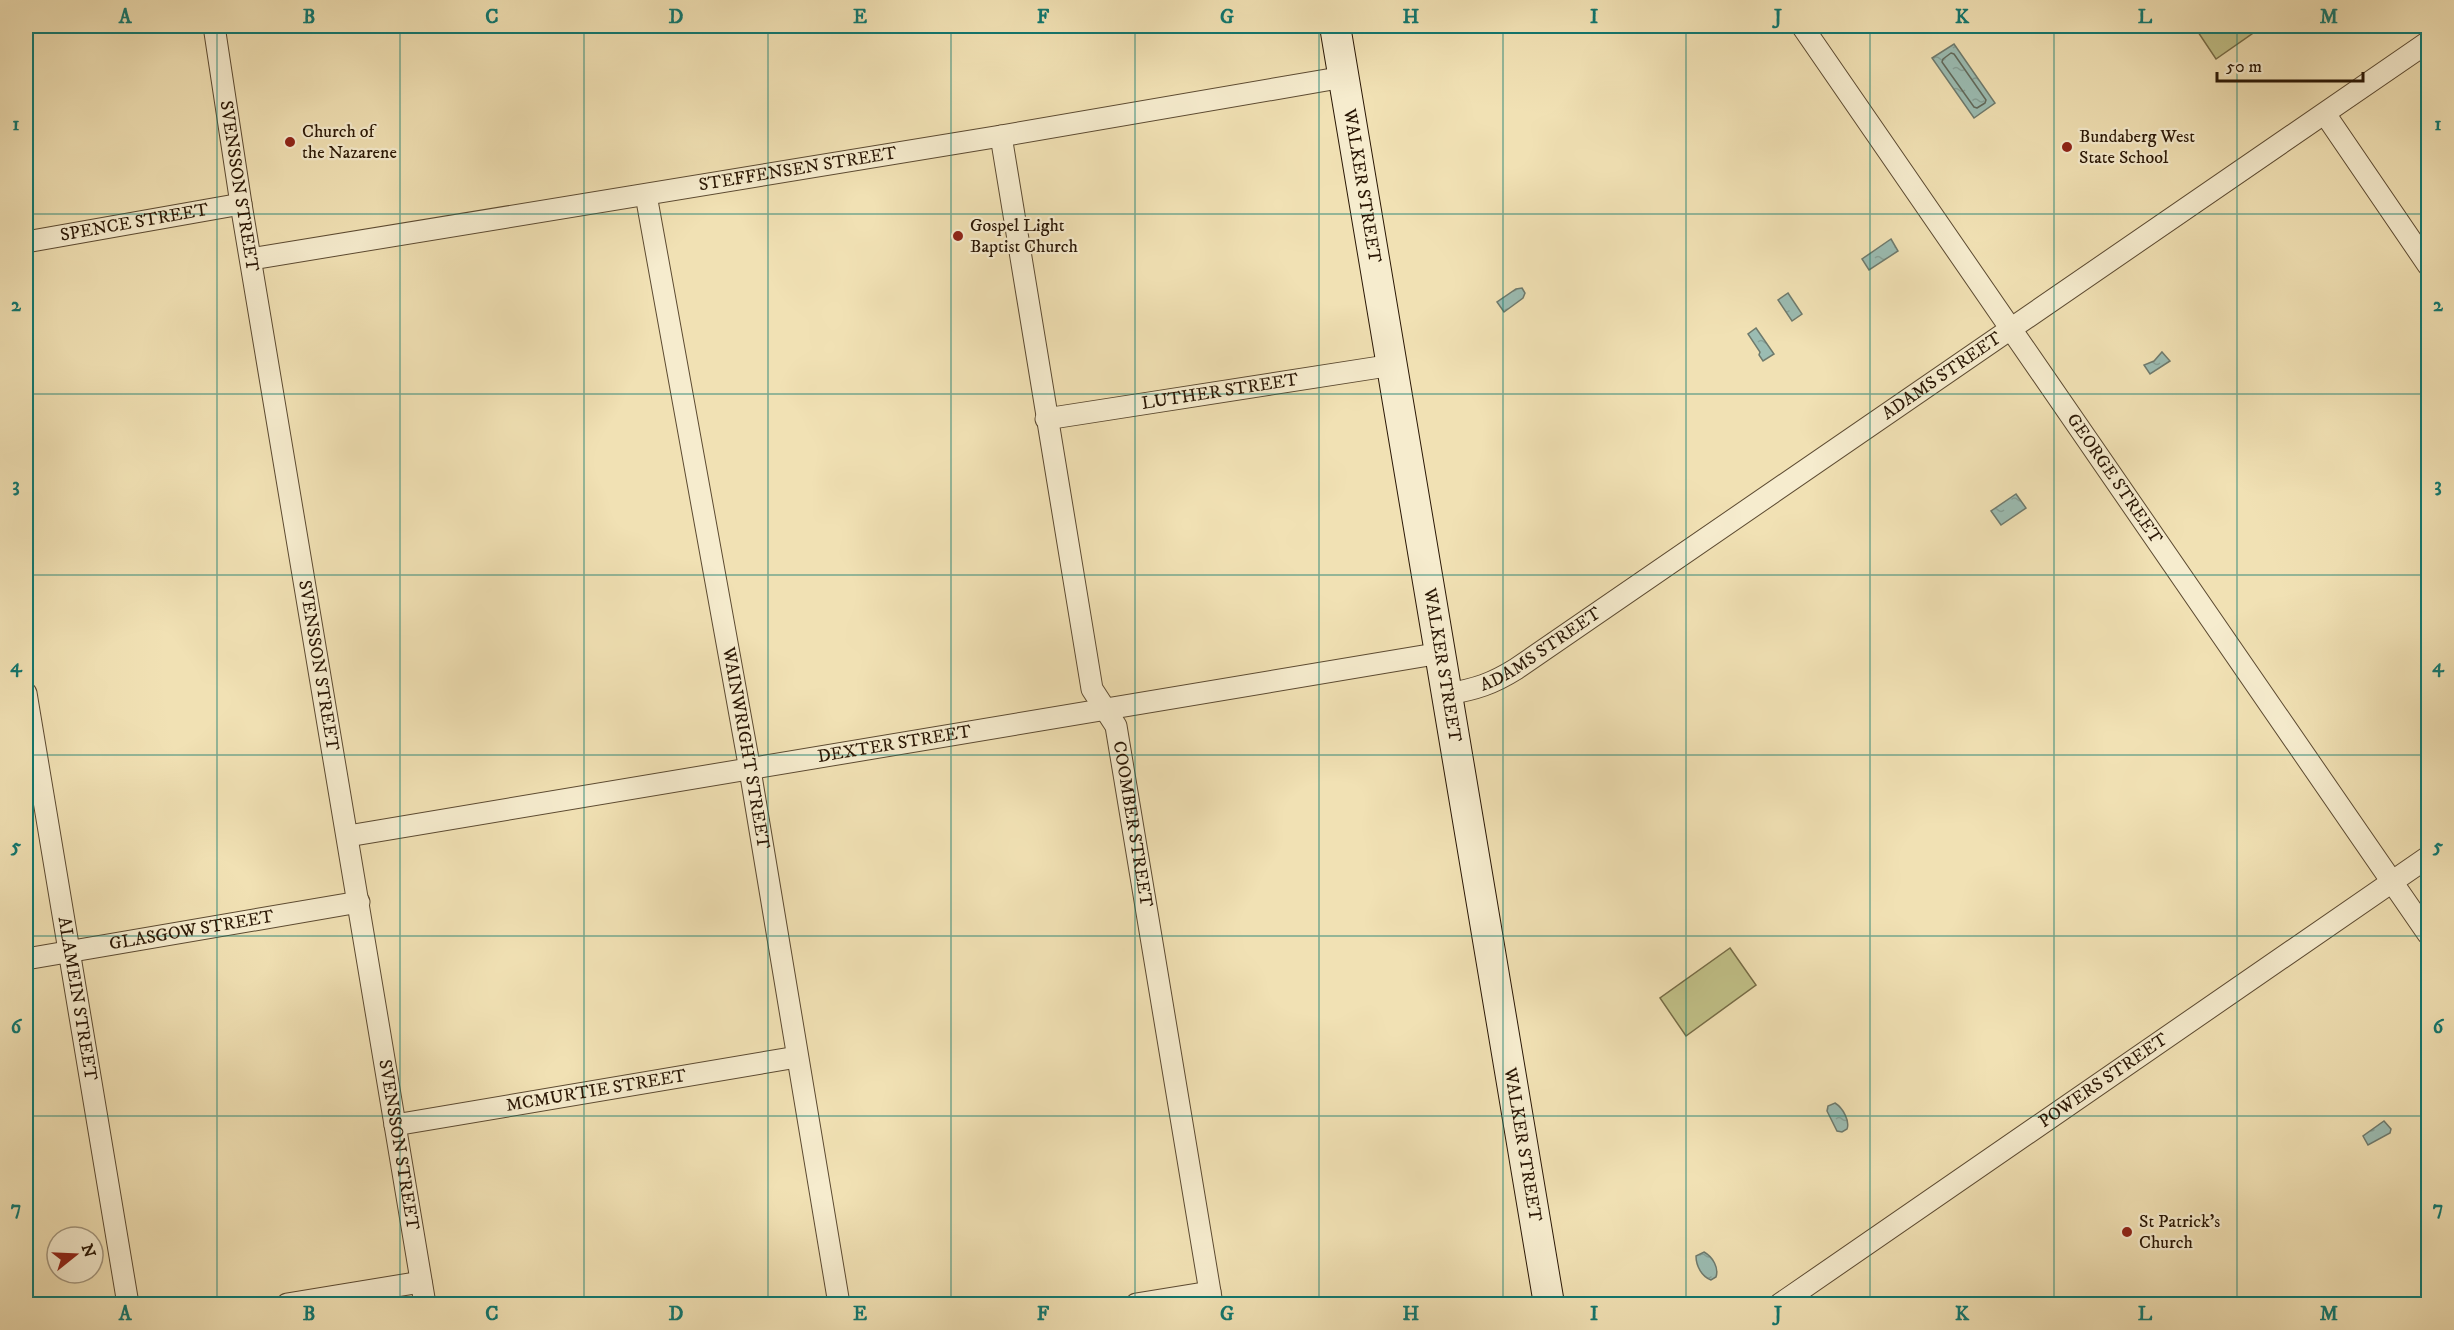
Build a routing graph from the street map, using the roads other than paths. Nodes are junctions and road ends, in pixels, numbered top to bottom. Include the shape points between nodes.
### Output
1 (214, 26) edge
2 (1335, 26) edge
3 (1802, 26) edge
4 (2428, 42) edge
5 (1344, 77) junction
6 (2325, 114) junction
7 (1001, 136) junction
8 (646, 195) junction
9 (241, 204) junction
10 (26, 242) edge
11 (251, 260) junction
12 (2428, 265) edge
13 (2012, 330) junction
14 (1392, 365) junction
15 (1046, 419) junction
16 (1441, 653) junction
17 (26, 693) edge
18 (1448, 694) junction
19 (1106, 710) junction
20 (750, 770) junction
21 (348, 836) junction
22 (2428, 857) edge
23 (2393, 882) junction
24 (359, 902) junction
25 (2428, 934) edge
26 (69, 952) junction
27 (26, 959) edge
28 (797, 1057) junction
29 (395, 1125) junction
30 (421, 1282) junction
31 (1211, 1298) edge
32 (128, 1305) edge
33 (287, 1305) edge
34 (425, 1305) edge
35 (839, 1305) edge
36 (1136, 1305) edge
37 (1549, 1305) edge
38 (1780, 1305) edge

1 - 9 street, SVENSSON STREET
2 - 5 main road, WALKER STREET
3 - 13 street, GEORGE STREET
4 - 6 street, ADAMS STREET
5 - 7 street, STEFFENSEN STREET
5 - 14 main road, WALKER STREET
6 - 12 street
6 - 13 street, ADAMS STREET
7 - 8 street, STEFFENSEN STREET
7 - 15 street, COOMBER STREET
8 - 11 street, STEFFENSEN STREET
8 - 20 street, WAINWRIGHT STREET
9 - 10 street, SPENCE STREET
9 - 11 street, SVENSSON STREET
11 - 21 street, SVENSSON STREET
13 - 18 street, ADAMS STREET via 1506,675 1479,689
13 - 23 street, GEORGE STREET
14 - 15 street, LUTHER STREET
14 - 16 main road, WALKER STREET
15 - 19 street, COOMBER STREET via 1092,689
16 - 18 main road, WALKER STREET
16 - 19 street, DEXTER STREET
17 - 26 street, ALAMEIN STREET
18 - 37 main road, WALKER STREET
19 - 20 street, DEXTER STREET
19 - 31 street, COOMBER STREET via 1116,726
20 - 21 street, DEXTER STREET
20 - 28 street, WAINWRIGHT STREET
21 - 24 street, SVENSSON STREET
22 - 23 street, POWERS STREET
23 - 25 street, GEORGE STREET
23 - 38 street, POWERS STREET
24 - 26 street, GLASGOW STREET
24 - 29 street, SVENSSON STREET
26 - 27 street, GLASGOW STREET
26 - 32 street, ALAMEIN STREET
28 - 29 street, MCMURTIE STREET
28 - 35 street, WAINWRIGHT STREET
29 - 30 street, SVENSSON STREET
30 - 33 street
30 - 34 street, SVENSSON STREET
31 - 36 street

